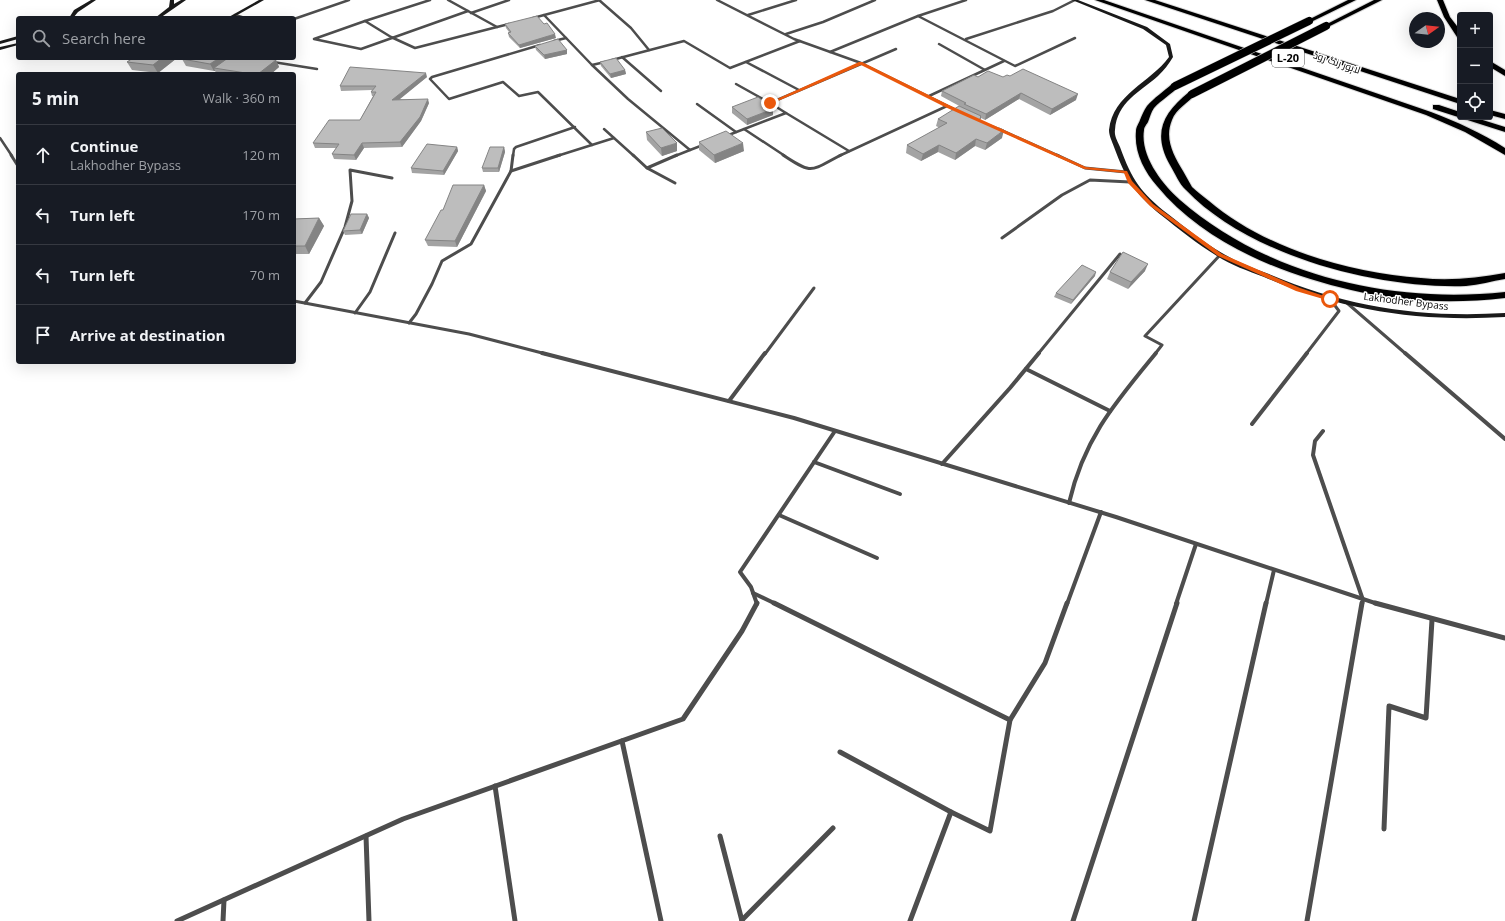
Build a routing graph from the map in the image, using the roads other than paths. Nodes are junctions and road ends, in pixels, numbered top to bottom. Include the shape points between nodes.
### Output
1 (94, 0) edge
2 (172, 0) edge
3 (184, 0) edge
4 (262, 0) edge
5 (349, 0) edge
6 (430, 0) edge
7 (448, 0) edge
8 (509, 0) edge
9 (600, 0) edge
10 (718, 0) edge
11 (796, 0) edge
12 (875, 0) edge
13 (966, 0) edge
14 (1075, 0) edge
15 (1098, 0) edge
16 (1116, 0) edge
17 (1148, 0) edge
18 (1353, 0) edge
19 (1379, 0) edge
20 (1440, 0) edge
21 (171, 8) junction
22 (469, 12) junction
23 (235, 14) junction
24 (544, 15) junction
25 (748, 15) junction
26 (72, 16) edge
27 (160, 16) edge
28 (232, 16) edge
29 (240, 16) edge
30 (918, 16) junction
31 (296, 18) edge
32 (530, 18) edge
33 (365, 21) junction
34 (510, 24) edge
35 (497, 27) junction
36 (1457, 31) edge
37 (786, 34) junction
38 (391, 37) junction
39 (16, 38) edge
40 (566, 38) junction
41 (1075, 38) dead end
42 (966, 39) junction
43 (800, 41) junction
44 (552, 42) edge
45 (0, 43) edge
46 (545, 44) edge
47 (939, 44) dead end
48 (16, 45) edge
49 (0, 49) edge
50 (896, 49) dead end
51 (649, 50) junction
52 (830, 52) junction
53 (622, 57) junction
54 (265, 60) edge
55 (1004, 61) junction
56 (746, 62) junction
57 (861, 63) junction
58 (592, 65) junction
59 (1493, 65) edge
60 (317, 68) dead end
61 (985, 70) junction
62 (1333, 72) dead end
63 (1505, 74) edge
64 (736, 84) dead end
65 (661, 90) dead end
66 (799, 90) junction
67 (1385, 90) dead end
68 (930, 96) junction
69 (1457, 101) edge
70 (770, 103) junction
71 (697, 104) dead end
72 (947, 106) junction
73 (961, 112) edge
74 (786, 113) junction
75 (1493, 113) edge
76 (1457, 114) edge
77 (1505, 117) edge
78 (1474, 120) edge
79 (575, 127) junction
80 (996, 128) edge
81 (604, 129) dead end
82 (744, 129) junction
83 (1505, 130) edge
84 (736, 132) junction
85 (723, 137) edge
86 (0, 138) edge
87 (614, 138) junction
88 (710, 142) edge
89 (592, 145) junction
90 (690, 150) junction
91 (849, 151) junction
92 (1505, 152) edge
93 (16, 163) edge
94 (646, 168) junction
95 (511, 171) junction
96 (1126, 172) junction
97 (392, 178) dead end
98 (675, 182) dead end
99 (1130, 182) junction
100 (395, 232) dead end
101 (1002, 238) dead end
102 (1120, 254) edge
103 (1220, 255) junction
104 (1505, 276) edge
105 (814, 288) dead end
106 (1505, 295) edge
107 (1330, 299) junction
108 (296, 301) edge
109 (306, 303) junction
110 (1347, 303) junction
111 (355, 312) junction
112 (1505, 315) edge
113 (409, 323) junction
114 (1026, 368) junction
115 (729, 402) junction
116 (1110, 410) junction
117 (1252, 424) dead end
118 (835, 431) junction
119 (1323, 431) dead end
120 (1505, 440) edge
121 (814, 462) junction
122 (942, 464) junction
123 (900, 494) dead end
124 (1069, 503) junction
125 (1101, 512) junction
126 (778, 515) junction
127 (1196, 544) junction
128 (877, 558) dead end
129 (1274, 570) junction
130 (753, 593) junction
131 (1363, 600) junction
132 (1432, 620) junction
133 (1505, 638) edge
134 (1010, 720) junction
135 (622, 741) junction
136 (840, 752) dead end
137 (494, 786) junction
138 (951, 812) junction
139 (833, 828) dead end
140 (1384, 829) dead end
141 (366, 836) junction
142 (720, 836) dead end
143 (224, 900) junction
144 (742, 920) edge
145 (177, 921) edge
146 (223, 921) edge
147 (369, 921) edge
148 (515, 921) edge
149 (661, 921) edge
150 (910, 921) edge
151 (1073, 921) edge
152 (1194, 921) edge
153 (1306, 921) edge

1 - 26 main road
2 - 21 main road
3 - 21 main road
4 - 23 main road
5 - 31 street
6 - 33 street
7 - 22 street
8 - 22 street
9 - 24 street
9 - 51 street via 631,28
10 - 25 street
11 - 25 street
12 - 37 street via 824,22
13 - 30 street
14 - 42 street via 1053,12
14 - 96 main road, Lakhodher Bypass via 1145,28 1168,44 1171,57 1167,65 1125,98 1116,114 1112,131
15 - 92 highway via 1351,88 1431,113 1470,130
16 - 62 highway, لاہور رنگ روڈ / L-20
17 - 69 highway, لاہور رنگ روڈ / L-20
18 - 106 highway, bridge via 1164,92 1150,106 1138,132 1146,165 1156,180 1180,204 1212,229 1239,245 1311,276 1394,295 1465,299
19 - 104 highway, bridge via 1192,94 1173,110 1167,122 1165,143 1172,167 1198,197 1218,214 1300,256 1378,277 1441,283 1476,282
20 - 36 highway via 1447,17
21 - 27 main road
22 - 35 street
22 - 38 street
23 - 28 main road
23 - 29 street
24 - 32 street
24 - 40 street
25 - 37 street
30 - 42 street
30 - 52 street
33 - 38 street
33 - 38 street via 314,39 361,49
34 - 35 street
35 - 38 street via 416,48
37 - 43 street
39 - 45 main road
40 - 44 street
40 - 58 street
41 - 55 street via 1015,66
42 - 55 street
43 - 52 street
43 - 56 street
46 - 79 street via 430,79 449,99 503,82 519,96 538,92
47 - 61 street
48 - 49 main road
50 - 57 street
51 - 53 street
51 - 56 street via 684,41 730,68
52 - 57 street
53 - 58 street
53 - 65 street
54 - 60 street
55 - 61 street
56 - 66 street
57 - 66 street
57 - 68 street
58 - 90 street via 628,99
59 - 63 highway
61 - 68 street
64 - 70 street
66 - 70 street
67 - 76 highway
68 - 72 street
70 - 74 street
71 - 84 street
72 - 73 street
72 - 91 street
74 - 82 street
74 - 91 street
75 - 77 highway
78 - 83 highway
79 - 89 street
79 - 95 street via 516,147
80 - 96 street via 1086,168
81 - 87 street
82 - 84 street
82 - 91 street via 808,170 813,170
84 - 85 street
86 - 93 street
87 - 89 street
87 - 94 street
88 - 90 street
89 - 95 street
90 - 94 street
94 - 98 street
95 - 113 street via 471,244 442,261
96 - 99 main road, Lakhodher Bypass
97 - 109 street via 350,170 352,201 345,227 321,282
99 - 101 street via 1090,180 1062,194
99 - 103 main road, Lakhodher Bypass via 1152,205
100 - 111 street via 370,292
102 - 114 street
103 - 107 main road, Lakhodher Bypass via 1298,289
103 - 116 street via 1145,336 1162,345
105 - 115 street
107 - 110 main road, Lakhodher Bypass
107 - 117 street via 1339,311
108 - 109 street
109 - 111 street
110 - 112 main road, Lakhodher Bypass via 1429,316 1476,318
110 - 120 street
111 - 113 street
113 - 115 street via 469,334
114 - 116 street
114 - 122 street
115 - 118 street
116 - 124 street via 1086,450
118 - 121 street
118 - 122 street
119 - 131 street via 1315,441 1313,455
121 - 123 street
121 - 126 street
122 - 124 street
124 - 125 street
125 - 127 street
125 - 134 street via 1045,663
126 - 128 street
126 - 130 street via 740,572
127 - 129 street
127 - 151 street
129 - 131 street
129 - 152 street
130 - 134 street
130 - 135 street via 757,604 742,632 683,719
131 - 132 street
131 - 153 street
132 - 133 street
132 - 140 street via 1426,718 1389,706
134 - 138 street via 990,831
135 - 137 street
135 - 149 street
136 - 138 street
137 - 141 street via 403,819
137 - 148 street
138 - 150 street
139 - 144 street
141 - 143 street
141 - 147 street
142 - 144 street
143 - 145 street
143 - 146 street

